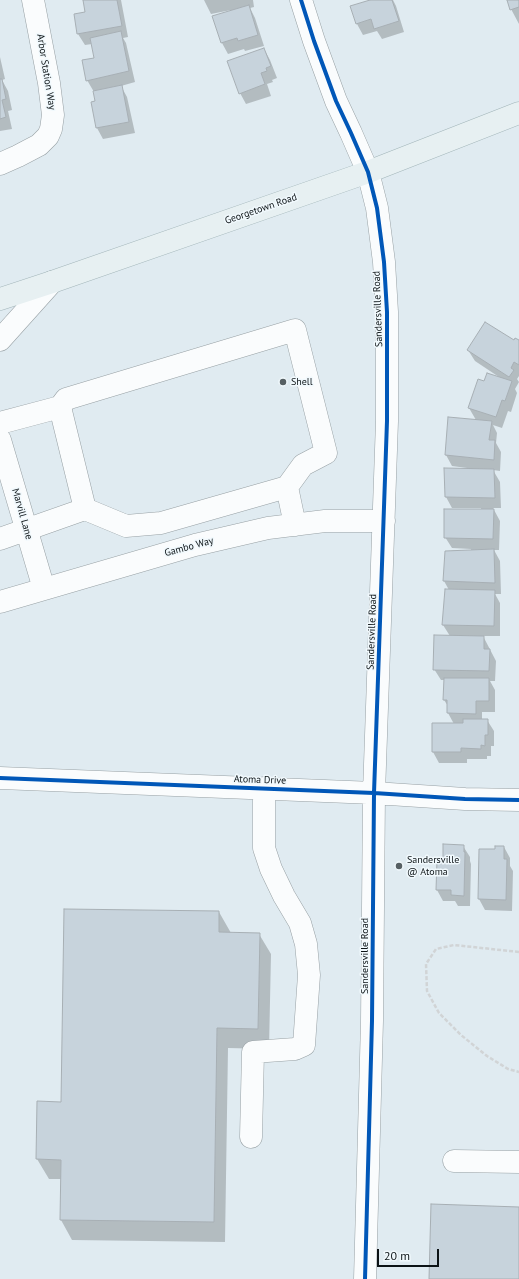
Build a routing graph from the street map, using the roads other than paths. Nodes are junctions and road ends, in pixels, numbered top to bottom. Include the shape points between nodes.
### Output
1 (33, 0) edge
2 (301, 0) edge
3 (519, 113) edge
4 (0, 164) edge
5 (368, 172) junction
6 (52, 282) junction
7 (0, 299) edge
8 (0, 340) edge
9 (60, 407) junction
10 (0, 423) edge
11 (0, 440) edge
12 (287, 487) junction
13 (85, 509) junction
14 (384, 522) junction
15 (296, 525) junction
16 (26, 529) junction
17 (0, 539) edge
18 (44, 589) junction
19 (0, 602) edge
20 (0, 778) edge
21 (264, 788) junction
22 (374, 793) junction
23 (519, 800) edge
24 (251, 1137) dead end
25 (454, 1161) dead end
26 (519, 1162) edge
27 (365, 1279) edge

1 - 4 street, Arbor Station Way via 50,83 53,115 51,129 39,145
2 - 5 street, Sandersville Road via 336,101
3 - 5 main road, Georgetown Road
5 - 6 main road, Georgetown Road
5 - 14 street, Sandersville Road via 377,208 387,312
6 - 7 main road, Georgetown Road
6 - 8 street
9 - 10 street
9 - 12 street via 66,399 295,330 326,453 303,465
9 - 13 street
11 - 16 street, Marvill Lane
12 - 13 street via 162,523 126,526
12 - 15 street
13 - 16 street
14 - 15 street, Gambo Way via 325,521
14 - 22 street, Sandersville Road
15 - 18 street, Gambo Way via 268,528 195,545
16 - 17 street
16 - 18 street, Marvill Lane
18 - 19 street, Gambo Way
20 - 21 street, Atoma Drive
21 - 22 street, Atoma Drive
21 - 24 street via 264,848 271,869 300,923 306,944 309,975 304,1044 295,1049 253,1052
22 - 23 street, Atoma Drive
22 - 27 street, Sandersville Road via 372,1021
25 - 26 street

